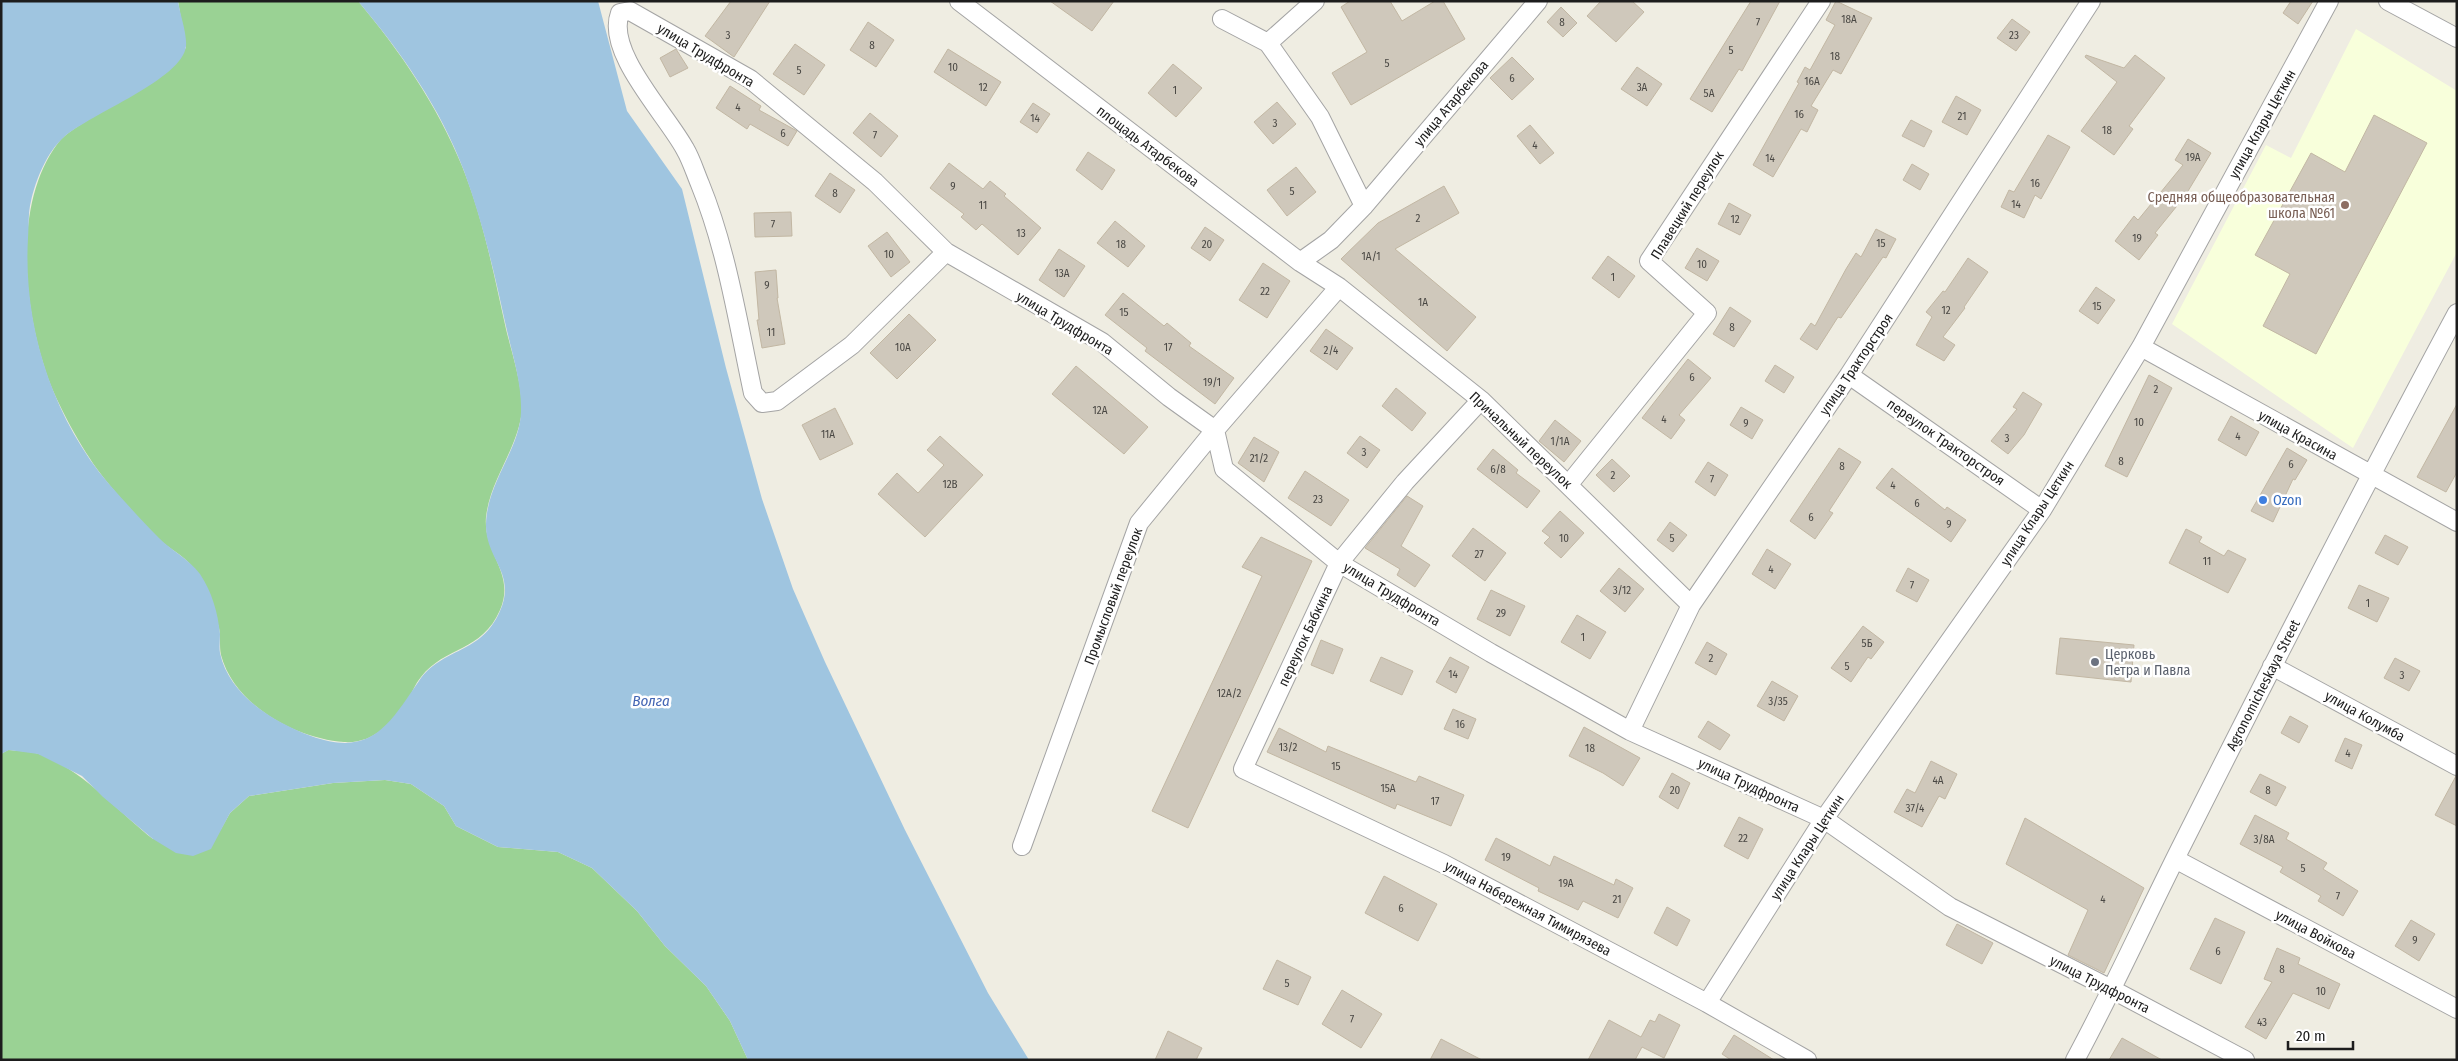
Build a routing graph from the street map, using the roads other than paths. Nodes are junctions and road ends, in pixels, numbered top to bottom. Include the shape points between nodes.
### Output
1 (959, 1) edge
2 (1315, 1) edge
3 (1538, 1) edge
4 (1821, 1) edge
5 (2091, 1) edge
6 (2329, 1) edge
7 (2388, 1) edge
8 (625, 8) edge
9 (1222, 20) dead end
10 (2457, 38) edge
11 (1268, 43) junction
12 (1364, 206) junction
13 (946, 252) junction
14 (1300, 262) junction
15 (1339, 288) junction
16 (2457, 313) edge
17 (2141, 347) junction
18 (1849, 375) junction
19 (1481, 400) junction
20 (1215, 430) junction
21 (2370, 475) junction
22 (1569, 484) junction
23 (2042, 510) junction
24 (2457, 522) edge
25 (1339, 563) junction
26 (1691, 605) junction
27 (2272, 666) junction
28 (1630, 731) junction
29 (2457, 766) edge
30 (1243, 769) joint
31 (1824, 819) junction
32 (1022, 846) dead end
33 (2175, 859) junction
34 (2113, 990) junction
35 (1707, 1003) junction
36 (2457, 1009) edge
37 (1807, 1060) edge
38 (2075, 1060) edge
39 (2244, 1060) edge

1 - 14 street, площадь Атарбекова
2 - 11 street
3 - 12 street, улица Атарбекова
4 - 22 street, Плавецкий переулок via 1649,261 1707,312
5 - 18 street, улица Тракторстроя
6 - 17 street, улица Клары Цеткин
7 - 10 street
8 - 13 street, улица Трудфронта via 750,79 876,182
8 - 13 street via 617,23 627,62 686,149 718,233 753,393 762,403 777,401 852,345
9 - 11 street
11 - 12 street via 1320,117
12 - 14 street, улица Атарбекова via 1331,240
13 - 20 street, улица Трудфронта via 1102,342
14 - 15 street, площадь Атарбекова
15 - 19 street, Причальный переулок
15 - 20 street, Промысловый переулок
16 - 21 street, Agronomicheskaya Street
17 - 21 street, улица Красина
17 - 23 street, улица Клары Цеткин
18 - 23 street, переулок Тракторстроя
18 - 26 street, улица Тракторстроя
19 - 22 street, Причальный переулок
19 - 25 street, переулок Бабкина via 1405,482
20 - 25 street, улица Трудфронта via 1224,470
20 - 32 street, Промысловый переулок via 1139,523
21 - 24 street, улица Красина
21 - 27 street, Agronomicheskaya Street
22 - 26 street, Причальный переулок
23 - 31 street, улица Клары Цеткин
25 - 28 street, улица Трудфронта
25 - 30 street, переулок Бабкина
26 - 28 street, улица Тракторстроя
27 - 29 street, улица Колумба
27 - 33 street, Agronomicheskaya Street
28 - 31 street, улица Трудфронта
30 - 35 street, улица Набережная Тимирязева via 1444,864
31 - 34 street, улица Трудфронта via 1950,907
31 - 35 street, улица Клары Цеткин
33 - 34 street, Agronomicheskaya Street
33 - 36 street, улица Войкова
34 - 38 street, Agronomicheskaya Street
34 - 39 street, улица Трудфронта
35 - 37 street, улица Набережная Тимирязева

